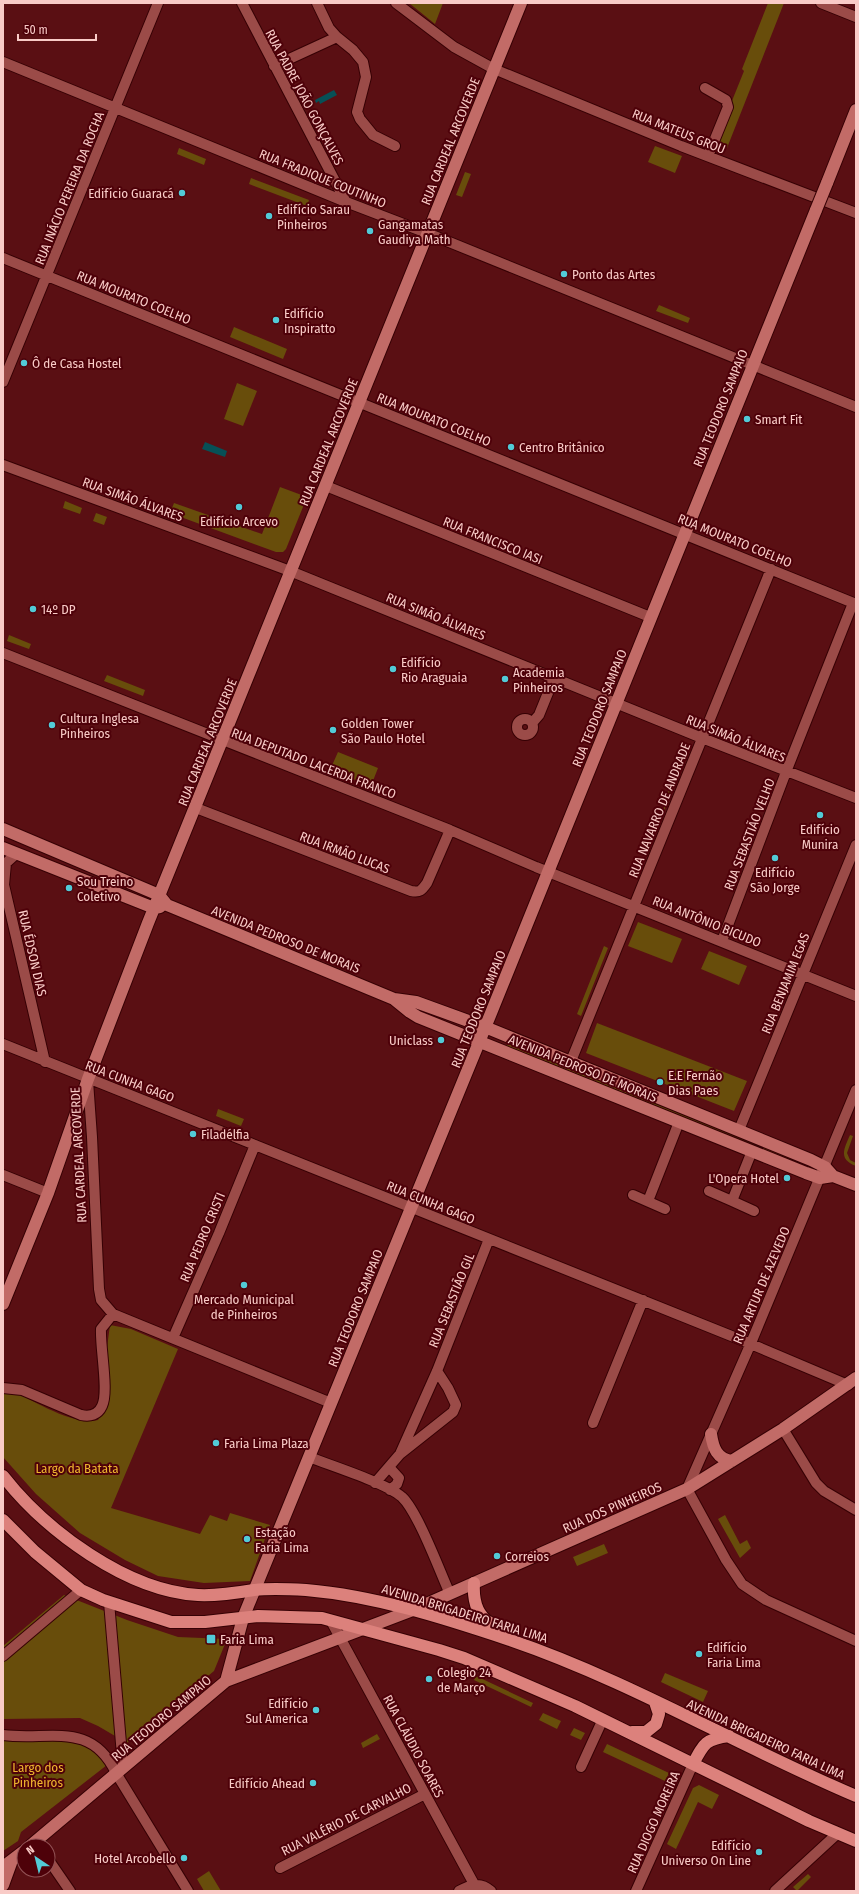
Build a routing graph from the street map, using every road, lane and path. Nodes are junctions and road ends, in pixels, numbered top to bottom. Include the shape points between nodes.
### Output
1 (158, 3) edge
2 (242, 3) edge
3 (318, 3) edge
4 (396, 3) edge
5 (521, 3) edge
6 (822, 3) edge
7 (856, 17) edge
8 (337, 37) junction
9 (3, 62) edge
10 (274, 66) junction
11 (494, 69) junction
12 (705, 88) dead end
13 (115, 108) junction
14 (856, 110) edge
15 (395, 146) dead end
16 (708, 156) junction
17 (346, 202) junction
18 (856, 213) edge
19 (427, 233) junction
20 (3, 258) edge
21 (47, 276) junction
22 (753, 364) junction
23 (3, 382) edge
24 (360, 402) junction
25 (856, 407) edge
26 (3, 465) edge
27 (326, 486) junction
28 (684, 534) junction
29 (771, 569) junction
30 (290, 571) junction
31 (855, 603) edge
32 (650, 617) junction
33 (3, 653) edge
34 (554, 678) junction
35 (616, 703) junction
36 (532, 722) dead end
37 (702, 738) junction
38 (222, 741) junction
39 (786, 772) junction
40 (856, 798) edge
41 (196, 808) junction
42 (3, 829) edge
43 (450, 830) junction
44 (856, 845) edge
45 (3, 848) edge
46 (17, 854) junction
47 (548, 872) junction
48 (4, 888) edge
49 (159, 895) junction
50 (167, 905) junction
51 (634, 906) junction
52 (154, 908) junction
53 (722, 942) junction
54 (803, 974) junction
55 (856, 996) edge
56 (394, 999) junction
57 (485, 1027) junction
58 (480, 1041) junction
59 (3, 1044) edge
60 (571, 1061) junction
61 (45, 1062) junction
62 (88, 1079) junction
63 (856, 1090) edge
64 (679, 1122) junction
65 (739, 1130) junction
66 (255, 1145) junction
67 (752, 1151) junction
68 (825, 1167) junction
69 (3, 1175) edge
70 (833, 1176) junction
71 (820, 1178) junction
72 (856, 1185) edge
73 (709, 1191) dead end
74 (48, 1193) junction
75 (633, 1195) dead end
76 (648, 1201) junction
77 (732, 1201) junction
78 (411, 1208) junction
79 (665, 1208) dead end
80 (754, 1211) dead end
81 (489, 1239) junction
82 (4, 1299) edge
83 (643, 1300) junction
84 (114, 1314) junction
85 (173, 1338) junction
86 (750, 1343) junction
87 (437, 1371) junction
88 (852, 1381) edge
89 (3, 1388) edge
90 (331, 1403) junction
91 (593, 1423) dead end
92 (783, 1429) junction
93 (711, 1434) junction
94 (400, 1454) junction
95 (309, 1457) junction
96 (732, 1461) junction
97 (389, 1467) junction
98 (3, 1476) edge
99 (375, 1483) junction
100 (687, 1489) junction
101 (390, 1490) junction
102 (856, 1510) edge
103 (3, 1520) edge
104 (474, 1583) junction
105 (81, 1590) junction
106 (254, 1590) junction
107 (450, 1594) junction
108 (109, 1602) junction
109 (413, 1610) junction
110 (243, 1618) junction
111 (331, 1620) junction
112 (361, 1629) junction
113 (340, 1636) junction
114 (508, 1639) junction
115 (856, 1641) edge
116 (3, 1656) edge
117 (226, 1681) junction
118 (655, 1702) junction
119 (603, 1719) junction
120 (627, 1731) junction
121 (3, 1735) edge
122 (729, 1736) junction
123 (693, 1764) junction
124 (581, 1767) dead end
125 (120, 1770) junction
126 (425, 1794) junction
127 (856, 1796) edge
128 (838, 1833) junction
129 (42, 1838) edge
130 (856, 1841) edge
131 (16, 1858) edge
132 (7, 1865) edge
133 (280, 1868) dead end
134 (56, 1871) edge
135 (474, 1884) junction
136 (3, 1885) edge
137 (70, 1891) edge
138 (188, 1891) edge
139 (459, 1891) edge
140 (491, 1891) edge
141 (636, 1891) edge
142 (774, 1891) edge

1 - 13 street, RUA INÁCIO PEREIRA DA ROCHA
2 - 10 street, RUA PADRE JOÃO GONÇALVES
3 - 8 street via 329,28
4 - 11 street, RUA MATEUS GROU via 454,47
5 - 11 main road, RUA CARDEAL ARCOVERDE
6 - 7 street
8 - 10 street
8 - 15 street via 363,62 366,77 357,112 360,119 373,135
9 - 13 street, RUA FRADIQUE COUTINHO
10 - 17 street, RUA PADRE JOÃO GONÇALVES
11 - 16 street, RUA MATEUS GROU
11 - 19 main road, RUA CARDEAL ARCOVERDE
12 - 16 street via 726,100 728,107
13 - 17 street, RUA FRADIQUE COUTINHO
13 - 21 street, RUA INÁCIO PEREIRA DA ROCHA
14 - 22 main road, RUA TEODORO SAMPAIO, bridge
16 - 18 street, RUA MATEUS GROU
17 - 19 street, RUA FRADIQUE COUTINHO
19 - 22 street, RUA FRADIQUE COUTINHO
19 - 24 main road, RUA CARDEAL ARCOVERDE
20 - 21 street, RUA MOURATO COELHO
21 - 23 street, RUA INÁCIO PEREIRA DA ROCHA
21 - 24 street, RUA MOURATO COELHO
22 - 25 street, RUA FRADIQUE COUTINHO
22 - 28 main road, RUA TEODORO SAMPAIO
24 - 27 main road, RUA CARDEAL ARCOVERDE
24 - 28 street, RUA MOURATO COELHO
26 - 30 street, RUA SIMÃO ÁLVARES
27 - 30 main road, RUA CARDEAL ARCOVERDE
27 - 32 street, RUA FRANCISCO IASI
28 - 29 street, RUA MOURATO COELHO
28 - 32 main road, RUA TEODORO SAMPAIO
29 - 31 street, RUA MOURATO COELHO
29 - 37 street, RUA NAVARRO DE ANDRADE
30 - 34 street, RUA SIMÃO ÁLVARES
30 - 38 main road, RUA CARDEAL ARCOVERDE
31 - 39 street, RUA SEBASTIÃO VELHO
32 - 35 main road, RUA TEODORO SAMPAIO
33 - 38 street, RUA DEPUTADO LACERDA FRANCO
34 - 35 street, RUA SIMÃO ÁLVARES
34 - 36 street via 539,715
35 - 37 street, RUA SIMÃO ÁLVARES
35 - 47 main road, RUA TEODORO SAMPAIO
37 - 39 street, RUA SIMÃO ÁLVARES
37 - 51 street, RUA NAVARRO DE ANDRADE
38 - 41 main road, RUA CARDEAL ARCOVERDE
38 - 43 street, RUA DEPUTADO LACERDA FRANCO
39 - 40 street, RUA SIMÃO ÁLVARES
39 - 53 street, RUA SEBASTIÃO VELHO
41 - 43 street, RUA IRMÃO LUCAS via 403,889 418,892 427,883
41 - 49 main road, RUA CARDEAL ARCOVERDE
42 - 49 main road, AVENIDA PEDROSO DE MORAIS
43 - 47 street, RUA DEPUTADO LACERDA FRANCO
44 - 54 street, RUA BENJAMIM EGAS
45 - 46 main road
46 - 48 street, RUA ÉDSON DIAS via 6,863
46 - 52 main road
47 - 51 street, RUA ANTÔNIO BICUDO
47 - 57 main road, RUA TEODORO SAMPAIO
48 - 61 street, RUA ÉDSON DIAS
49 - 50 main road, AVENIDA PEDROSO DE MORAIS
49 - 52 main road, RUA CARDEAL ARCOVERDE
50 - 52 main road
50 - 56 main road, AVENIDA PEDROSO DE MORAIS
51 - 53 street, RUA ANTÔNIO BICUDO
51 - 60 street, RUA NAVARRO DE ANDRADE
52 - 62 main road, RUA CARDEAL ARCOVERDE
53 - 54 street, RUA ANTÔNIO BICUDO
54 - 55 street, RUA ANTÔNIO BICUDO
54 - 65 street, RUA BENJAMIM EGAS
56 - 57 main road, AVENIDA PEDROSO DE MORAIS via 416,1002
56 - 58 main road, AVENIDA PEDROSO DE MORAIS via 418,1017
57 - 58 main road, RUA TEODORO SAMPAIO
57 - 60 main road, AVENIDA PEDROSO DE MORAIS
58 - 64 main road, AVENIDA PEDROSO DE MORAIS
58 - 78 main road, RUA TEODORO SAMPAIO
59 - 61 street, RUA CUNHA GAGO
60 - 65 main road, AVENIDA PEDROSO DE MORAIS
61 - 62 street, RUA CUNHA GAGO
62 - 66 street, RUA CUNHA GAGO
62 - 74 main road
62 - 84 street, RUA CARDEAL ARCOVERDE via 99,1289 102,1300
63 - 68 street, RUA ARTUR DE AZEVEDO
64 - 67 main road, AVENIDA PEDROSO DE MORAIS
64 - 76 street
65 - 68 main road, AVENIDA PEDROSO DE MORAIS
66 - 78 street, RUA CUNHA GAGO
66 - 85 street, RUA PEDRO CRISTI
67 - 71 main road, AVENIDA PEDROSO DE MORAIS
67 - 77 street
68 - 70 main road, AVENIDA PEDROSO DE MORAIS
68 - 71 street, RUA ARTUR DE AZEVEDO
69 - 74 street
70 - 71 main road
70 - 72 main road, AVENIDA PEDROSO DE MORAIS
71 - 86 street, RUA ARTUR DE AZEVEDO
73 - 77 street
74 - 82 main road
75 - 76 street
76 - 79 street
77 - 80 street
78 - 81 street, RUA CUNHA GAGO
78 - 90 main road, RUA TEODORO SAMPAIO
81 - 83 street, RUA CUNHA GAGO
81 - 87 street, RUA SEBASTIÃO GIL
83 - 86 street, RUA CUNHA GAGO
83 - 91 street
84 - 85 street
84 - 89 street via 101,1329 104,1400 102,1407 93,1415 81,1415 22,1390
85 - 90 street
86 - 88 street, RUA CUNHA GAGO
86 - 93 street, RUA ARTUR DE AZEVEDO
87 - 94 street, RUA SEBASTIÃO GIL
87 - 94 street, RUA SEBASTIÃO GIL via 456,1405 453,1412
88 - 92 main road, RUA DOS PINHEIROS
90 - 95 main road, RUA TEODORO SAMPAIO
92 - 96 main road, RUA DOS PINHEIROS
92 - 102 street via 824,1492
93 - 96 main road via 715,1451
93 - 100 street, RUA ARTUR DE AZEVEDO
94 - 97 street, RUA SEBASTIÃO GIL
95 - 99 street
95 - 106 main road, RUA TEODORO SAMPAIO
96 - 100 main road, RUA DOS PINHEIROS
97 - 99 street, RUA SEBASTIÃO GIL
97 - 101 street via 398,1478 397,1484
98 - 106 highway, AVENIDA BRIGADEIRO FARIA LIMA via 32,1510 56,1531 121,1572 157,1587 198,1595
99 - 101 street
100 - 104 main road, RUA DOS PINHEIROS
100 - 115 street via 742,1584 766,1600
101 - 107 street via 402,1497 411,1509
103 - 105 highway via 35,1552
104 - 107 main road, RUA DOS PINHEIROS
104 - 114 highway via 473,1597 478,1612 489,1622 503,1629
105 - 108 highway
105 - 116 street
106 - 109 highway, AVENIDA BRIGADEIRO FARIA LIMA via 306,1590 373,1600
106 - 110 main road, RUA TEODORO SAMPAIO
107 - 109 main road, RUA DOS PINHEIROS
108 - 110 highway via 171,1622
108 - 125 street
109 - 112 main road, RUA DOS PINHEIROS
109 - 114 highway, AVENIDA BRIGADEIRO FARIA LIMA
110 - 111 highway via 304,1617
110 - 117 main road, RUA TEODORO SAMPAIO
111 - 112 highway
111 - 113 street, RUA CLÁUDIO SOARES
112 - 113 main road, RUA DOS PINHEIROS
112 - 119 highway via 464,1658
113 - 117 main road, RUA DOS PINHEIROS
113 - 126 street, RUA CLÁUDIO SOARES
114 - 118 highway, AVENIDA BRIGADEIRO FARIA LIMA via 552,1654
117 - 125 main road, RUA TEODORO SAMPAIO
118 - 120 highway via 658,1719 654,1728 641,1733
118 - 122 highway, AVENIDA BRIGADEIRO FARIA LIMA
119 - 120 highway
119 - 124 street
120 - 123 highway
121 - 125 street via 74,1736 92,1743
122 - 123 highway via 708,1741 702,1746
122 - 127 highway, AVENIDA BRIGADEIRO FARIA LIMA
123 - 128 highway
123 - 141 street, RUA DIOGO MOREIRA
125 - 129 main road, RUA TEODORO SAMPAIO
125 - 138 street
126 - 133 street, RUA VALÉRIO DE CARVALHO
126 - 135 street, RUA CLÁUDIO SOARES
128 - 130 highway
128 - 142 street
131 - 132 main road
132 - 136 main road
134 - 137 street
135 - 139 street
135 - 140 street

